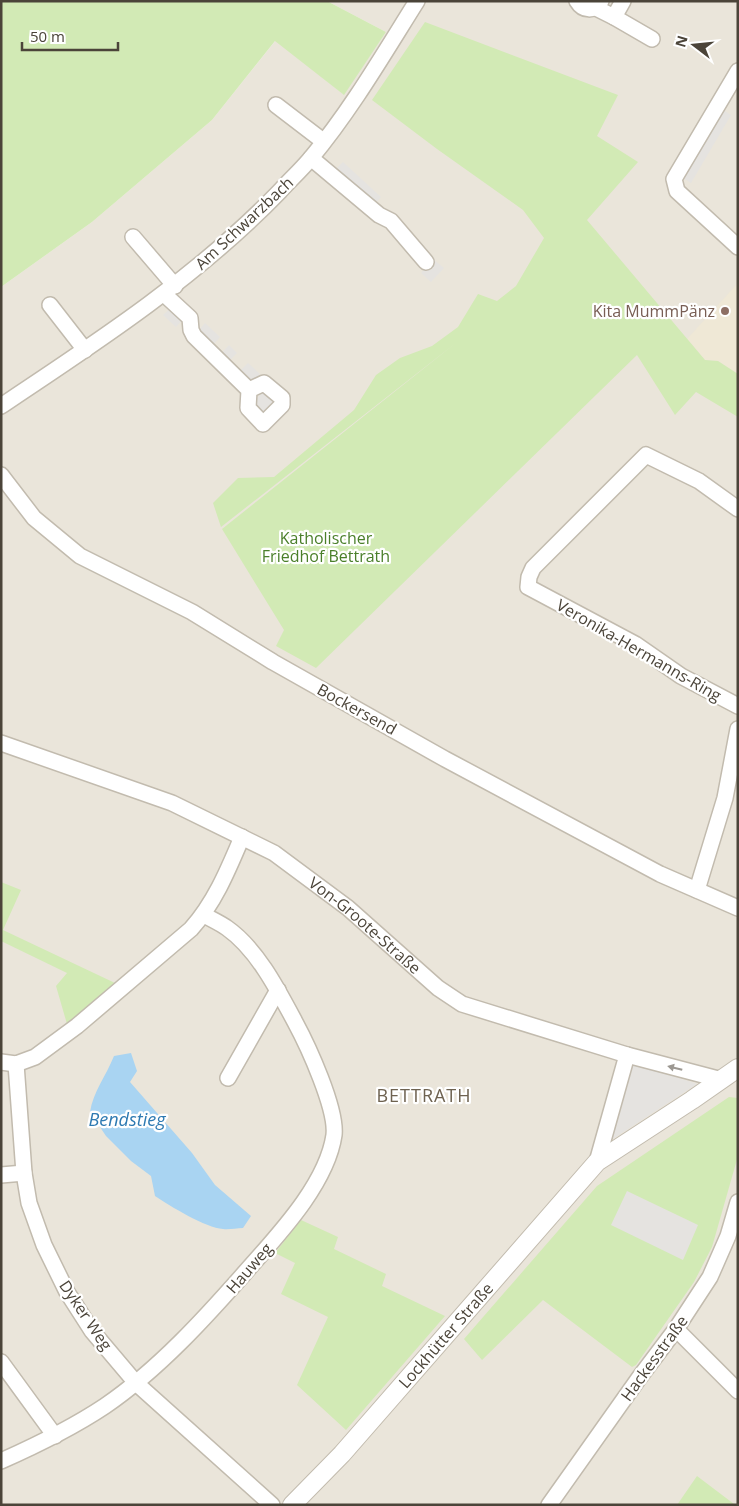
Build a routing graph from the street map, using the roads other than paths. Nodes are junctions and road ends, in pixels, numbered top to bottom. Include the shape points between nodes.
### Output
1 (417, 1) edge
2 (577, 1) edge
3 (623, 1) edge
4 (598, 4) edge
5 (614, 17) junction
6 (652, 39) dead end
7 (738, 71) edge
8 (734, 89) edge
9 (276, 105) dead end
10 (323, 142) junction
11 (311, 158) junction
12 (134, 237) dead end
13 (738, 247) edge
14 (426, 262) dead end
15 (170, 290) junction
16 (50, 305) dead end
17 (86, 350) junction
18 (249, 390) dead end
19 (1, 406) edge
20 (1, 475) edge
21 (738, 510) edge
22 (738, 706) edge
23 (738, 729) edge
24 (1, 743) edge
25 (242, 837) junction
26 (697, 890) junction
27 (738, 908) edge
28 (204, 915) junction
29 (278, 990) junction
30 (627, 1055) junction
31 (9, 1063) edge
32 (738, 1068) edge
33 (228, 1078) dead end
34 (730, 1082) edge
35 (597, 1162) junction
36 (24, 1173) junction
37 (1, 1175) edge
38 (738, 1202) edge
39 (676, 1329) junction
40 (1, 1362) edge
41 (735, 1381) edge
42 (136, 1383) junction
43 (55, 1436) junction
44 (1, 1461) edge
45 (272, 1505) edge
46 (292, 1505) edge
47 (549, 1505) edge

1 - 10 street, Am Schwarzbach via 357,96
2 - 4 street via 585,9
3 - 5 street
4 - 5 street
5 - 6 street
7 - 8 street
8 - 13 street via 674,179 677,191
9 - 10 street
10 - 11 street, Am Schwarzbach
11 - 14 street via 391,222
11 - 15 street, Am Schwarzbach via 252,220
12 - 15 street
15 - 17 street, Am Schwarzbach
15 - 18 street via 190,318 194,336
16 - 17 street
17 - 19 street, Am Schwarzbach
20 - 26 street, Bockersend via 34,518 80,556 192,612 445,759 660,874
21 - 22 street, Veronika-Hermanns-Ring via 698,481 646,455 533,568 528,587 635,644 681,676
23 - 26 street via 725,798
24 - 25 street, Von-Groote-Straße via 172,803
25 - 28 street via 222,884
25 - 30 street, Von-Groote-Straße via 274,853 348,908 438,988 462,1004
26 - 27 street, Bockersend
28 - 29 street, Hauweg via 245,944
28 - 31 street via 78,1026 35,1058
29 - 33 street
29 - 42 street, Hauweg via 300,1030 330,1102 334,1135 324,1166 308,1197 274,1240 216,1305
34 -> 30 street, Von-Groote-Straße
30 - 35 street, Lockhütter Straße
31 - 36 street, Dyker Weg
32 - 34 street, Lockhütter Straße
34 - 35 street, Lockhütter Straße
35 - 46 street, Lockhütter Straße via 342,1454
36 - 37 street
36 - 42 street, Dyker Weg via 29,1203 44,1245 67,1292 92,1330
38 - 39 street, Hackesstraße via 710,1278
39 - 41 street
39 - 47 street, Hackesstraße
40 - 43 street
42 - 43 street, Hauweg via 104,1407
42 - 45 street, Dyker Weg
43 - 44 street, Hauweg

